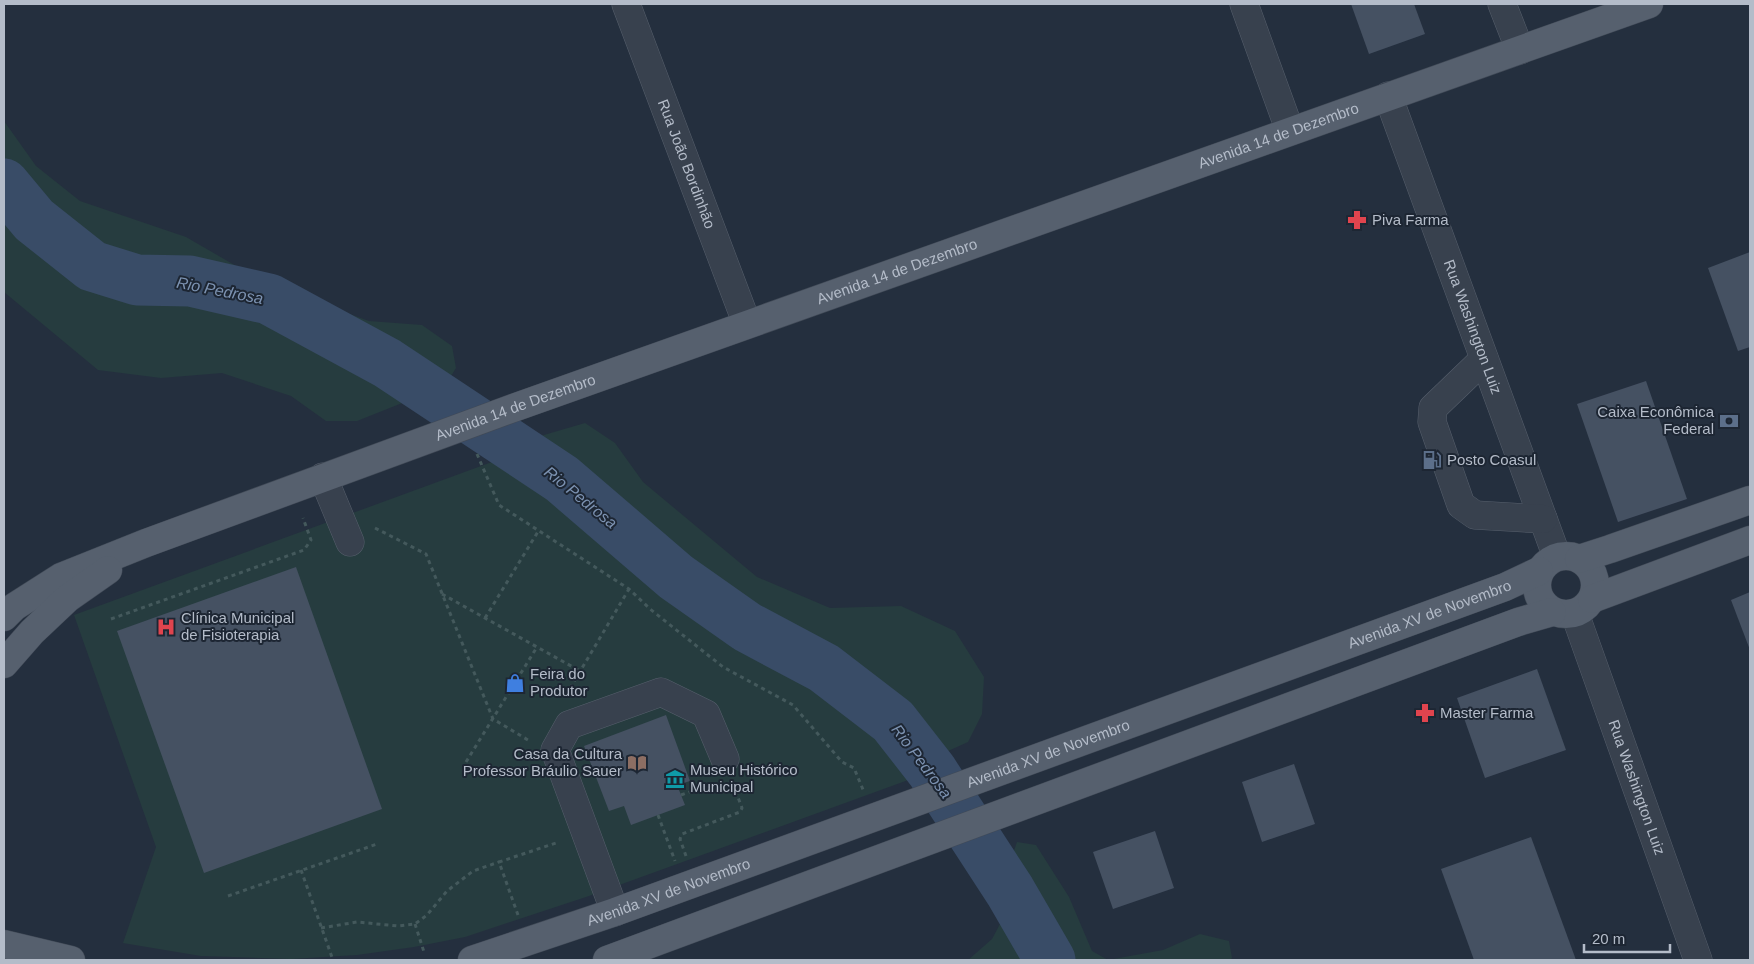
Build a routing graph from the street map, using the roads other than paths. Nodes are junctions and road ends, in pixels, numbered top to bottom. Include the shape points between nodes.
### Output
1 (626, 4) edge
2 (1244, 4) edge
3 (1502, 4) edge
4 (1649, 4) edge
5 (1520, 50) junction
6 (1388, 96) junction
7 (1290, 131) junction
8 (747, 324) junction
9 (1484, 359) junction
10 (323, 477) junction
11 (1750, 500) edge
12 (1542, 519) junction
13 (1750, 540) edge
14 (350, 542) dead end
15 (146, 543) junction
16 (1558, 562) junction
17 (1573, 608) junction
18 (4, 617) edge
19 (4, 664) edge
20 (725, 774) road end
21 (615, 912) junction
22 (4, 944) edge
23 (71, 960) edge
24 (472, 960) edge
25 (608, 960) edge
26 (1698, 960) edge

1 - 8 street, Rua João Bordinhão
2 - 7 street
3 - 5 street
4 - 5 main road, Avenida 14 de Dezembro
5 - 6 main road, Avenida 14 de Dezembro
6 - 7 main road, Avenida 14 de Dezembro
6 - 9 street, Rua Washington Luiz
7 - 8 main road, Avenida 14 de Dezembro
8 - 10 main road, Avenida 14 de Dezembro
9 - 12 street, Rua Washington Luiz
9 - 12 street via 1433,408 1432,422 1461,505 1475,515
10 - 14 street
10 - 15 main road, Avenida 14 de Dezembro
11 - 16 main road, Avenida XV de Novembro via 1610,549
12 - 16 street, Rua Washington Luiz
13 - 17 main road via 1624,585
15 - 18 main road, Avenida 14 de Dezembro via 61,577
15 - 19 main road, Avenida 14 de Dezembro via 68,598
16 - 17 main road via 1588,566 1594,576 1595,587
16 - 17 main road via 1536,583 1537,594 1543,604
16 - 21 main road, Avenida XV de Novembro via 1505,587
17 - 25 main road via 1509,625
17 - 26 street, Rua Washington Luiz
20 - 21 street via 706,714 661,692 570,725 555,750
21 - 24 main road, Avenida XV de Novembro
22 - 23 main road

